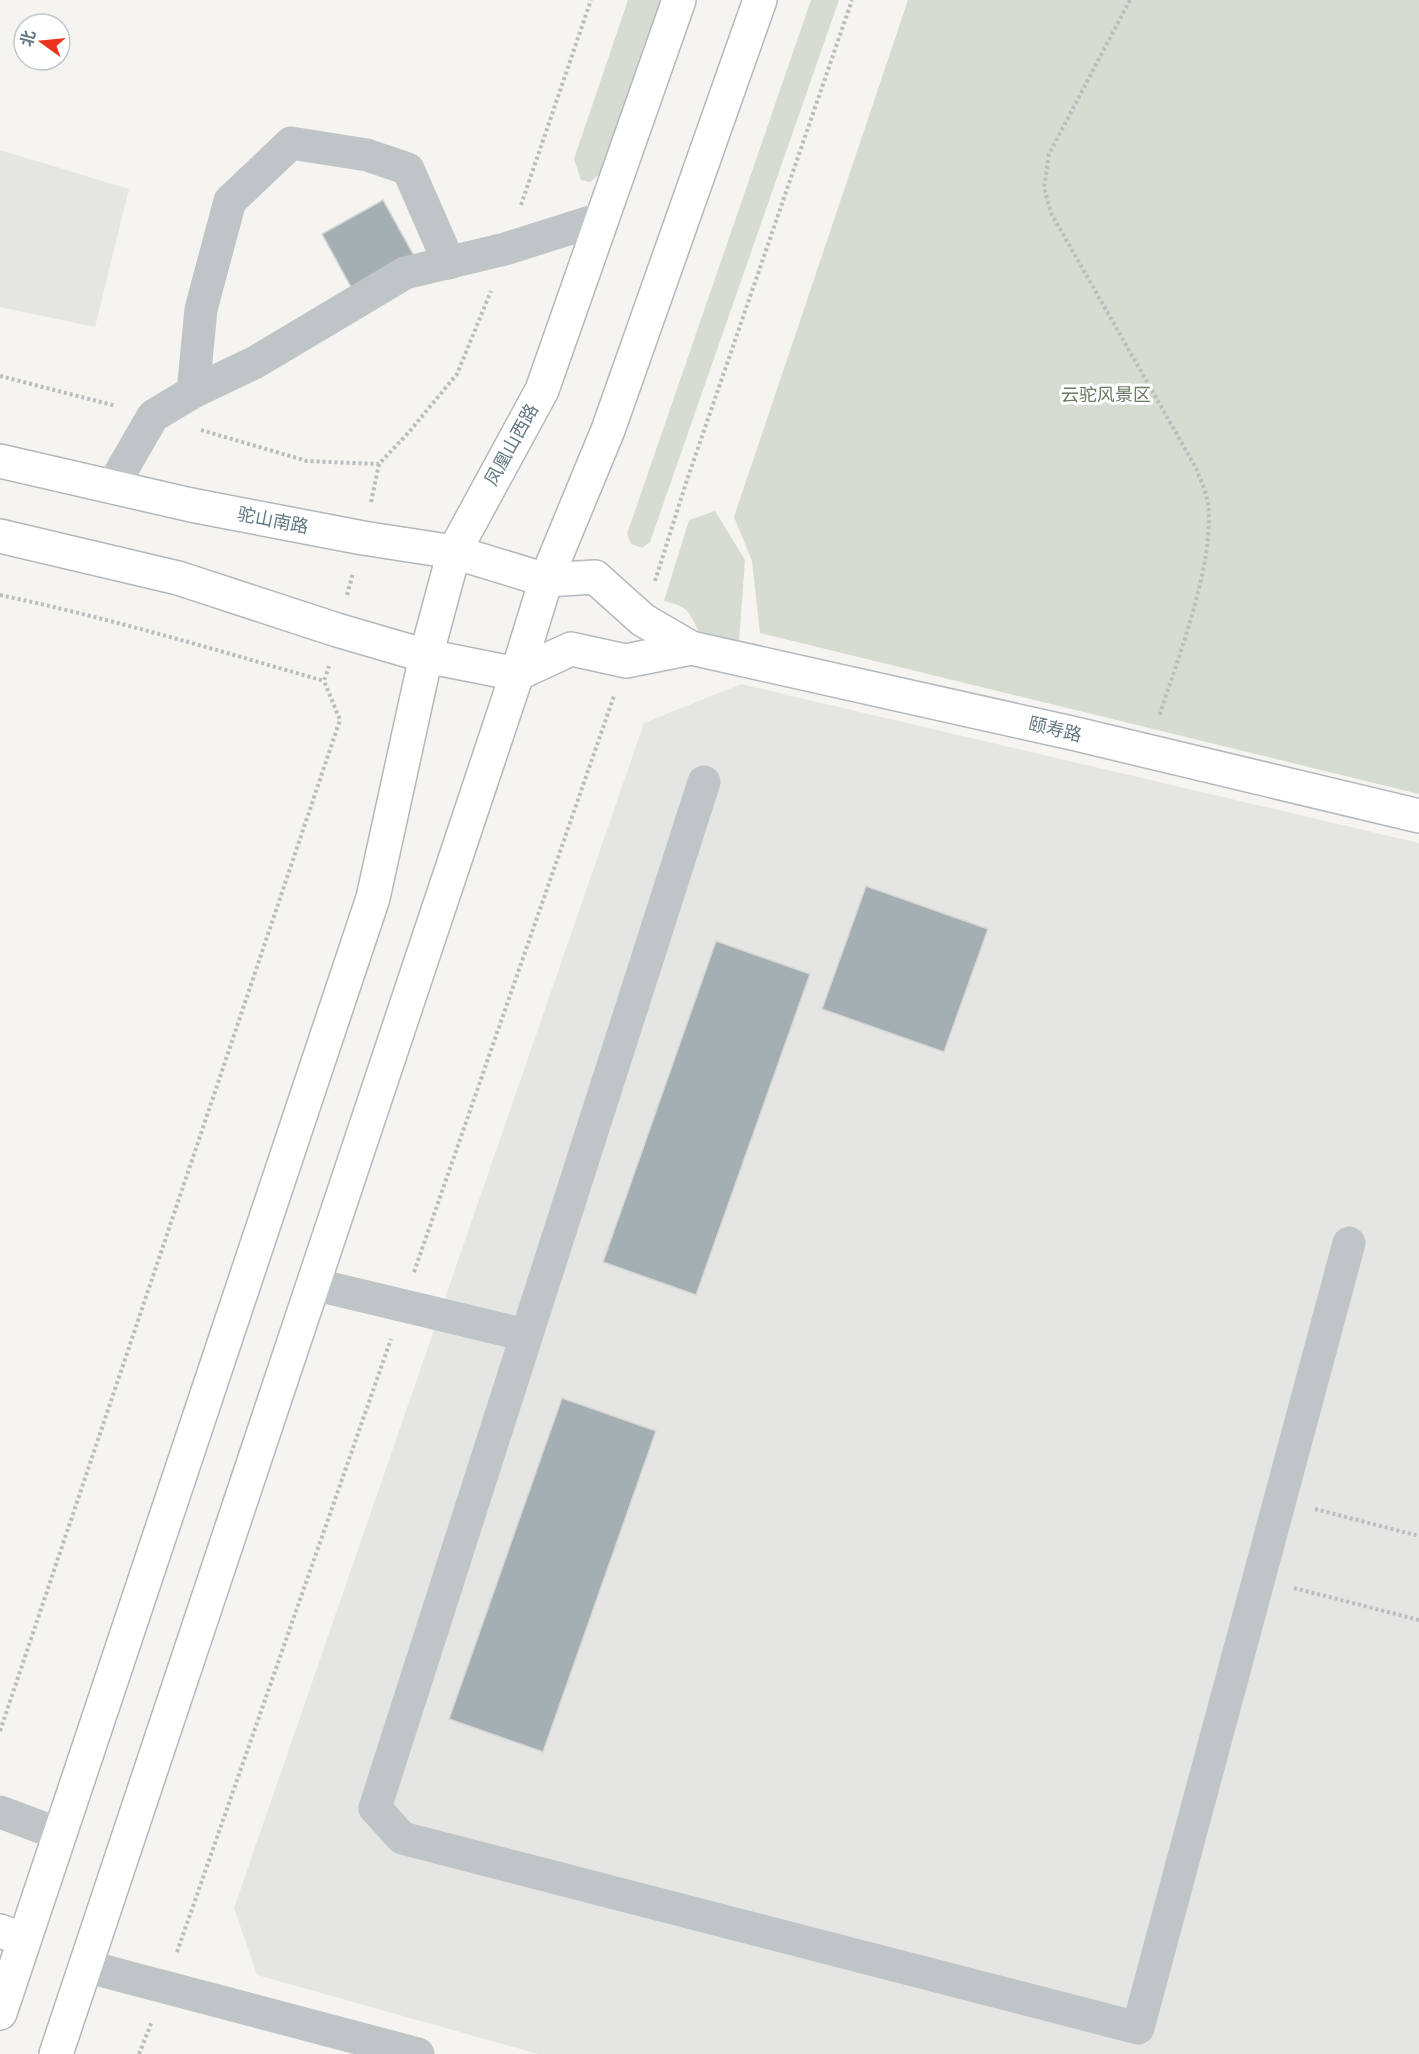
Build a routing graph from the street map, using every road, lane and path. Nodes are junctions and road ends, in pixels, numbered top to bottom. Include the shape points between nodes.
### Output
1 (591, 0) edge
2 (679, 0) edge
3 (760, 0) edge
4 (852, 0) edge
5 (1130, 0) edge
6 (603, 218) junction
7 (505, 249) junction
8 (449, 263) junction
9 (193, 392) junction
10 (0, 461) edge
11 (379, 464) dead end
12 (112, 487) junction
13 (0, 536) edge
14 (454, 552) junction
15 (546, 579) junction
16 (0, 595) edge
17 (643, 620) junction
18 (691, 648) junction
19 (426, 656) junction
20 (626, 661) junction
21 (517, 674) junction
22 (1148, 752) junction
23 (704, 782) dead end
24 (1419, 816) edge
25 (1349, 1243) dead end
26 (313, 1284) junction
27 (403, 1306) junction
28 (526, 1335) junction
29 (1280, 1500) junction
30 (1419, 1536) edge
31 (1259, 1578) junction
32 (1419, 1620) edge
33 (0, 1731) edge
34 (0, 1812) edge
35 (59, 1834) junction
36 (12, 1936) edge
37 (85, 1966) junction
38 (164, 1988) junction
39 (0, 2013) edge
40 (56, 2054) edge
41 (139, 2054) edge
42 (418, 2054) edge

1 - 7 path
2 - 6 main road, 凤凰山西路
3 - 15 main road via 608,430
4 - 17 path via 686,483
5 - 22 path via 1049,154 1044,188 1051,213 1196,468 1208,501 1208,536 1198,589
6 - 7 street
6 - 14 main road, 凤凰山西路 via 542,390
7 - 8 street
7 - 11 path via 457,374
8 - 9 street via 405,273 254,363
8 - 9 street via 408,169 367,155 291,143 230,201 201,309
9 - 12 street via 153,416
10 - 12 main road, 驼山南路
12 - 14 main road, 驼山南路 via 363,538
13 - 19 main road via 178,578
14 - 15 main road, 驼山南路
14 - 19 main road, 凤凰山西路
15 - 17 main road, 驼山南路 via 595,577
15 - 21 main road
16 - 33 path via 195,643 324,681 340,720
17 - 18 main road, 驼山南路
18 - 20 main road
18 - 22 main road, 颐寿路
19 - 21 main road
19 - 35 main road, 凤凰山西路 via 372,898
20 - 21 main road via 571,649
20 - 27 path
21 - 26 main road
22 - 24 main road, 颐寿路
23 - 28 street
25 - 29 street
26 - 27 street
26 - 37 main road
27 - 28 street
27 - 38 path
28 - 31 street via 375,1808 402,1838 1138,2028
29 - 30 path
29 - 31 street
31 - 32 path
34 - 35 street
35 - 36 main road, 凤凰山西路
36 - 39 main road, 凤凰山西路
37 - 38 street
37 - 40 main road
38 - 41 path
38 - 42 street

